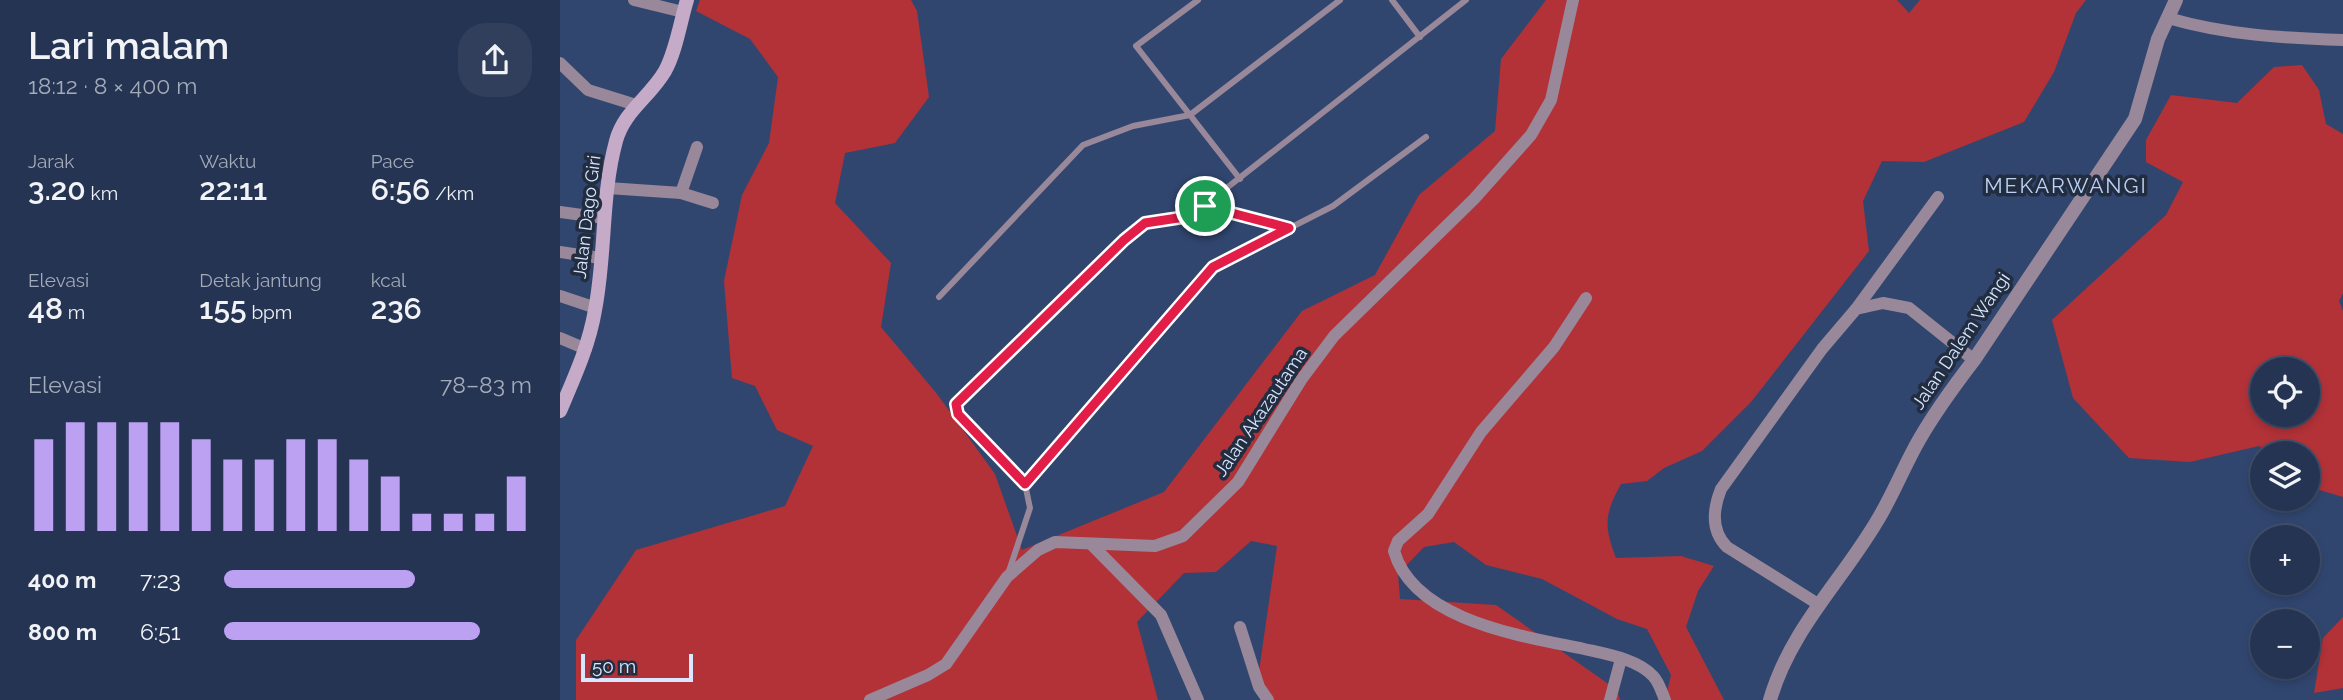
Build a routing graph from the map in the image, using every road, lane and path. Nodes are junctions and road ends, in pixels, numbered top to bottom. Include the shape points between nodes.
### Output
1 (634, 0) edge
2 (1198, 0) edge
3 (1340, 0) edge
4 (1392, 0) edge
5 (1466, 0) edge
6 (1573, 0) edge
7 (2176, 0) edge
8 (685, 6) edge
9 (2168, 18) junction
10 (1420, 37) junction
11 (2343, 40) edge
12 (560, 63) edge
13 (636, 105) junction
14 (1191, 115) junction
15 (1426, 137) dead end
16 (697, 147) dead end
17 (1240, 179) junction
18 (608, 188) junction
19 (681, 193) junction
20 (1938, 197) dead end
21 (713, 203) dead end
22 (1205, 206) junction
23 (560, 212) edge
24 (604, 218) junction
25 (1289, 228) junction
26 (560, 251) edge
27 (600, 258) junction
28 (560, 296) edge
29 (939, 297) dead end
30 (1586, 298) dead end
31 (596, 308) junction
32 (1856, 309) junction
33 (560, 338) edge
34 (586, 349) junction
35 (1974, 360) junction
36 (560, 411) edge
37 (1025, 484) junction
38 (1091, 544) junction
39 (1007, 577) junction
40 (1818, 604) junction
41 (1240, 627) dead end
42 (1621, 659) junction
43 (870, 700) edge
44 (1198, 700) edge
45 (1268, 700) edge
46 (1610, 700) edge
47 (1665, 700) edge
48 (1770, 700) edge

1 - 8 street
2 - 14 lane via 1136,46
3 - 14 lane
4 - 10 lane
5 - 10 lane
6 - 38 street, Jalan Akazautama via 1551,100 1531,135 1474,199 1334,337 1301,380 1238,482 1183,536 1155,546
7 - 9 street, Jalan Dalem Wangi
8 - 13 main road, Jalan Dago Giri via 667,68
9 - 11 street via 2262,38
9 - 35 street, Jalan Dalem Wangi via 2135,119
10 - 17 lane
12 - 13 street via 588,89
13 - 18 main road, Jalan Dago Giri via 617,139
14 - 17 lane
14 - 29 lane via 1133,126 1083,145
15 - 25 lane via 1333,206
16 - 19 street
17 - 22 lane
18 - 19 street
18 - 24 main road, Jalan Dago Giri
19 - 21 street
20 - 32 street
22 - 25 lane
22 - 37 lane via 1191,216 1145,223 956,404 958,414
23 - 24 street
24 - 27 main road, Jalan Dago Giri
25 - 37 lane via 1213,267
26 - 27 street
27 - 31 main road, Jalan Dago Giri
28 - 31 street
30 - 42 street via 1554,347 1480,432 1428,514 1398,541 1394,551 1406,577 1427,600 1456,614
31 - 34 main road, Jalan Dago Giri
32 - 35 street via 1883,303 1909,308
32 - 40 street via 1721,489 1715,512 1718,538 1727,547
33 - 34 street
34 - 36 main road, Jalan Dago Giri
35 - 40 street, Jalan Dalem Wangi via 1919,439 1877,522
37 - 39 lane via 1030,508
38 - 39 street, Jalan Akazautama via 1055,542 1038,550
38 - 44 street via 1161,615
39 - 43 street, Jalan Akazautama via 946,663
40 - 48 street, Jalan Dalem Wangi via 1785,657
41 - 45 street via 1259,687
42 - 46 street
42 - 47 street via 1655,677

